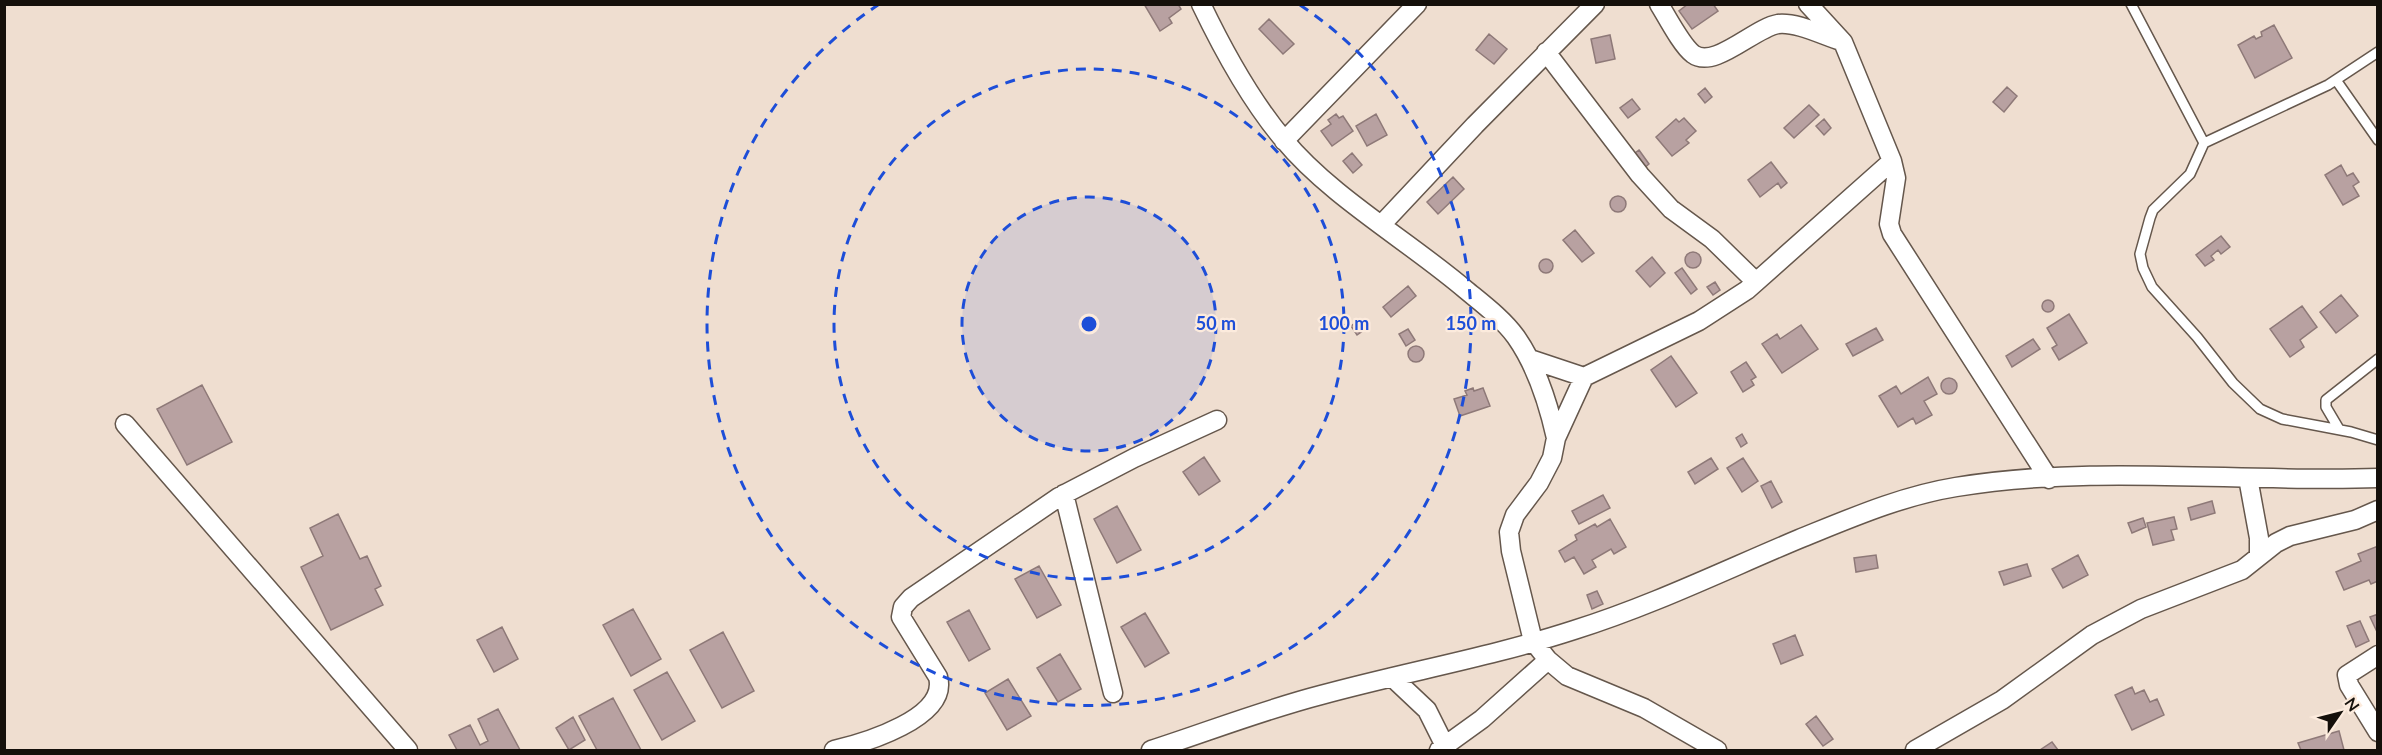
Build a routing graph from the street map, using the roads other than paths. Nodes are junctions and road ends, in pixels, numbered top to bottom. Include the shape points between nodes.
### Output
1 (1201, 4) edge
2 (1417, 4) edge
3 (1595, 4) edge
4 (1659, 4) edge
5 (1808, 4) edge
6 (2131, 4) edge
7 (1843, 42) junction
8 (1546, 52) junction
9 (2378, 52) edge
10 (2336, 80) junction
11 (2378, 140) edge
12 (1284, 141) junction
13 (2204, 143) junction
14 (1892, 161) junction
15 (1382, 224) junction
16 (1756, 282) junction
17 (1530, 359) junction
18 (2378, 359) edge
19 (1584, 377) junction
20 (1217, 420) dead end
21 (125, 424) dead end
22 (2339, 429) junction
23 (1556, 438) junction
24 (2378, 440) edge
25 (2248, 478) junction
26 (2049, 479) junction
27 (2377, 479) edge
28 (1065, 494) junction
29 (2378, 510) edge
30 (2259, 555) junction
31 (1533, 641) junction
32 (2378, 655) edge
33 (1548, 660) junction
34 (1392, 677) junction
35 (1113, 693) dead end
36 (2378, 732) edge
37 (1196, 742) edge
38 (1442, 748) edge
39 (408, 750) edge
40 (834, 750) edge
41 (1151, 750) edge
42 (1717, 750) edge
43 (1915, 750) edge

1 - 12 street via 1238,76
2 - 12 street
3 - 8 street
4 - 7 street via 1693,54 1704,59 1779,24
5 - 7 street
6 - 13 lane
7 - 14 street
8 - 15 street
8 - 16 street via 1640,175 1677,214 1712,238
9 - 10 lane
10 - 11 lane
10 - 13 lane
12 - 15 street via 1332,186
13 - 22 lane via 2190,174 2153,210 2140,254 2143,268 2152,287 2260,409 2282,419
14 - 16 street
14 - 26 street via 1896,178 1889,224 1892,234
15 - 17 street via 1487,308 1514,335
16 - 19 street via 1699,321
17 - 19 street
17 - 23 street via 1549,406
18 - 22 lane via 2326,400
19 - 23 street
20 - 28 street
21 - 39 street
22 - 24 lane
23 - 31 street via 1552,458 1515,515 1509,532
25 - 26 street via 2145,475
25 - 27 street
25 - 30 street
26 - 31 street via 1959,487 1869,510 1658,599 1574,631
28 - 35 street
28 - 40 street via 911,598 901,617 939,677 938,696 895,730
29 - 30 street via 2355,520 2290,536
30 - 43 street via 2242,570 2140,609 2092,635 2002,700
31 - 33 street
31 - 34 street
32 - 36 street via 2347,675 2349,685
33 - 38 street via 1482,719
33 - 42 street via 1567,676 1644,708
34 - 37 street via 1316,696
34 - 38 street via 1427,710
37 - 41 street

